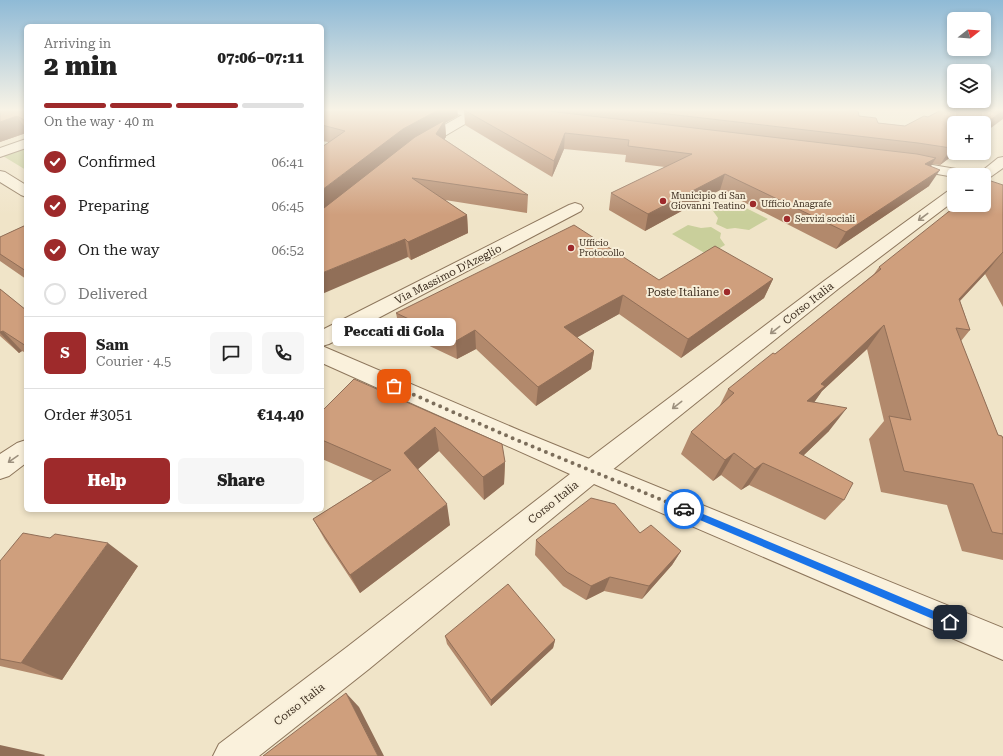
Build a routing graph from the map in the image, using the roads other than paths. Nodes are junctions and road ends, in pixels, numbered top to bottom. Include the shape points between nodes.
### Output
1 (23, 144) edge
2 (421, 144) edge
3 (411, 150) edge
4 (0, 153) edge
5 (1003, 161) edge
6 (893, 164) edge
7 (991, 170) edge
8 (947, 172) edge
9 (0, 175) edge
10 (24, 191) edge
11 (947, 199) edge
12 (575, 208) dead end
13 (324, 338) edge
14 (324, 355) edge
15 (24, 451) edge
16 (0, 468) edge
17 (592, 471) junction
18 (1003, 644) edge
19 (231, 756) edge

1 - 4 street
2 - 3 street
5 - 7 street
6 - 8 street
9 - 10 street
11 -> 17 street, Corso Italia
12 - 13 street, Via Massimo D'Azeglio
14 - 17 street
15 -> 16 street
17 - 18 street
17 - 19 street, Corso Italia

